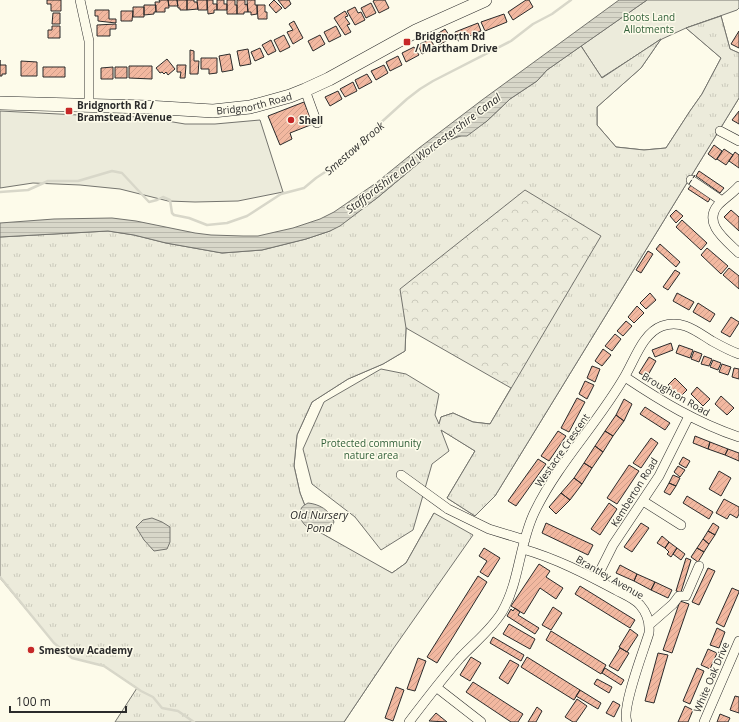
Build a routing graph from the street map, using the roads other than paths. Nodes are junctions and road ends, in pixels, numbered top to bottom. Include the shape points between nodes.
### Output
1 (80, 0) edge
2 (484, 0) edge
3 (305, 90) junction
4 (0, 104) edge
5 (89, 106) junction
6 (317, 123) dead end
7 (720, 131) dead end
8 (739, 141) edge
9 (691, 180) dead end
10 (739, 186) edge
11 (722, 201) junction
12 (739, 253) edge
13 (739, 354) edge
14 (625, 377) junction
15 (689, 416) junction
16 (739, 437) edge
17 (401, 475) dead end
18 (643, 501) junction
19 (681, 525) dead end
20 (524, 544) junction
21 (699, 566) dead end
22 (596, 579) junction
23 (649, 625) junction
24 (739, 641) edge
25 (436, 687) junction
26 (408, 722) edge
27 (481, 722) edge
28 (627, 722) edge
29 (704, 722) edge

1 - 5 street via 89,41
2 - 3 highway, Bridgnorth Road via 416,31
3 - 5 highway, Bridgnorth Road via 250,107 213,111 147,106
3 - 6 street
4 - 5 highway, Bridgnorth Road
7 - 8 street
9 - 11 street
10 - 11 street
11 - 12 street via 713,217 714,224 716,230
13 - 14 street, Westacre Crescent via 689,326 669,324 657,329 646,339
14 - 15 street, Broughton Road
14 - 20 street, Westacre Crescent via 556,475 534,512
15 - 16 street, Broughton Road
15 - 18 street, Kemberton Road via 659,476
17 - 20 street, Brantley Avenue via 448,509
18 - 19 street
18 - 22 street, Kemberton Road via 614,545
20 - 22 street, Brantley Avenue
20 - 25 street, Westacre Crescent via 502,612
21 - 23 street via 686,596 679,596 674,604
22 - 23 street, Brantley Avenue via 639,603
23 - 28 street via 649,633 627,702
24 - 29 street, White Oak Drive
25 - 26 street, Westacre Crescent
25 - 27 street

